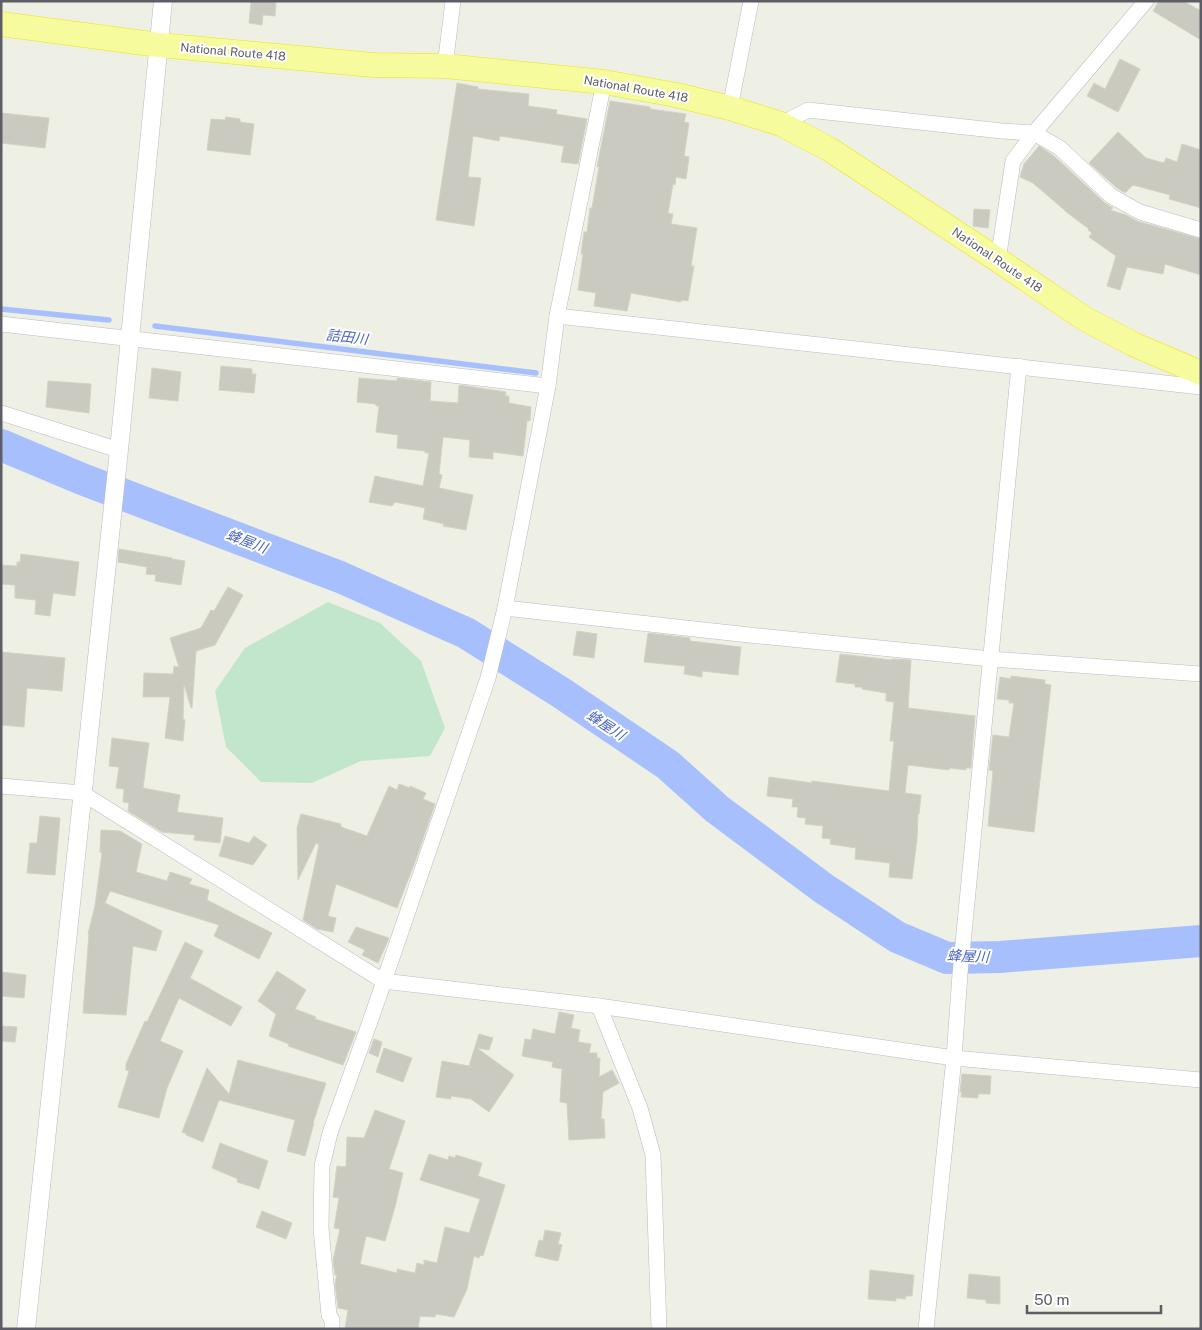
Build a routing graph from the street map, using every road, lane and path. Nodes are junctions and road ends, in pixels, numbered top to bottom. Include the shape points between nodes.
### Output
1 (163, 1) edge
2 (453, 1) edge
3 (751, 1) edge
4 (1146, 1) edge
5 (1, 24) edge
6 (159, 45) junction
7 (445, 66) junction
8 (604, 82) junction
9 (730, 108) junction
10 (781, 124) junction
11 (1034, 133) junction
12 (1201, 230) edge
13 (998, 260) junction
14 (557, 316) junction
15 (1, 324) edge
16 (130, 340) junction
17 (1019, 366) junction
18 (1201, 373) edge
19 (548, 386) junction
20 (1201, 387) edge
21 (1, 412) edge
22 (118, 456) junction
23 (505, 608) junction
24 (991, 659) junction
25 (1201, 674) edge
26 (1, 786) edge
27 (82, 793) junction
28 (383, 981) junction
29 (598, 1006) junction
30 (954, 1058) junction
31 (1201, 1080) edge
32 (26, 1329) edge
33 (332, 1329) edge
34 (659, 1329) edge
35 (926, 1329) edge

1 - 6 street
2 - 7 street
3 - 9 street
4 - 11 street
5 - 6 highway, National Route 418
6 - 7 highway, National Route 418 via 373,65
6 - 16 street
7 - 8 highway, National Route 418
8 - 9 highway, National Route 418
8 - 14 street
9 - 10 highway, National Route 418
10 - 11 street via 808,110
10 - 13 highway, National Route 418 via 829,149
11 - 12 street via 1060,148 1111,196 1140,212
11 - 13 street via 1014,161
13 - 18 highway, National Route 418 via 1084,319
14 - 17 street
14 - 19 street
15 - 16 street
16 - 19 street
16 - 22 street
17 - 20 street
17 - 24 street
19 - 23 street
21 - 22 street
22 - 27 street
23 - 24 street
23 - 28 street via 488,678
24 - 25 street
24 - 30 street
26 - 27 street
27 - 28 street
27 - 32 street
28 - 29 street
28 - 33 street via 330,1133 322,1166 321,1228
29 - 30 street
29 - 34 street via 640,1108 652,1155
30 - 31 street
30 - 35 street

